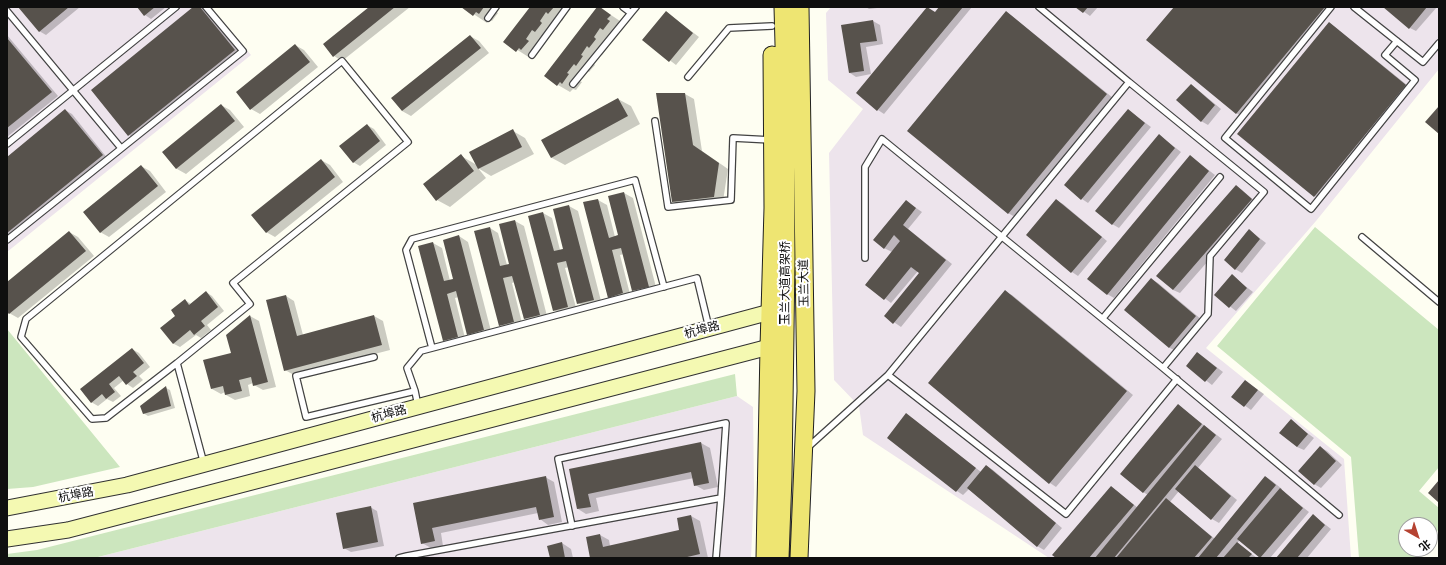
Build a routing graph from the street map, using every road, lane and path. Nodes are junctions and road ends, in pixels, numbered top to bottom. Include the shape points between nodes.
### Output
1 (176, 7) edge
2 (206, 7) edge
3 (496, 7) edge
4 (567, 7) edge
5 (623, 7) edge
6 (636, 7) edge
7 (772, 7) edge
8 (783, 7) edge
9 (790, 7) edge
10 (800, 7) edge
11 (1039, 7) edge
12 (1331, 7) edge
13 (1354, 7) edge
14 (7, 12) edge
15 (631, 13) junction
16 (488, 18) dead end
17 (772, 26) junction
18 (1397, 42) junction
19 (1439, 43) edge
20 (532, 54) dead end
21 (688, 76) dead end
22 (1129, 82) junction
23 (573, 84) dead end
24 (73, 90) junction
25 (655, 121) dead end
26 (773, 140) junction
27 (7, 144) edge
28 (121, 148) junction
29 (1220, 177) dead end
30 (1003, 237) junction
31 (1362, 238) dead end
32 (7, 240) edge
33 (865, 258) dead end
34 (664, 287) junction
35 (1439, 302) edge
36 (770, 312) junction
37 (1103, 318) junction
38 (709, 328) junction
39 (769, 347) junction
40 (432, 348) junction
41 (374, 357) dead end
42 (177, 363) junction
43 (1163, 368) junction
44 (888, 375) junction
45 (1177, 379) junction
46 (415, 391) junction
47 (418, 406) junction
48 (803, 451) junction
49 (204, 464) junction
50 (720, 498) junction
51 (7, 508) edge
52 (1339, 516) dead end
53 (572, 526) junction
54 (7, 539) edge
55 (407, 557) edge
56 (399, 558) edge
57 (716, 558) edge
58 (765, 558) edge
59 (780, 558) edge
60 (789, 558) edge
61 (799, 558) edge

1 - 24 lane
2 - 28 lane via 243,51
3 - 16 lane
4 - 20 lane
5 - 15 lane
6 - 15 lane
7 - 17 main road
8 - 59 main road, 玉兰大道高架桥 via 786,258
9 - 60 main road, 玉兰大道高架桥 via 795,254
10 - 48 main road, 玉兰大道 via 806,391
11 - 22 lane
12 - 18 lane via 1224,138 1311,209 1415,80 1385,55
13 - 18 lane
14 - 24 lane
15 - 23 lane
17 - 21 lane via 729,28
17 - 26 main road
18 - 19 lane via 1423,62
22 - 30 lane
22 - 43 lane via 1264,192 1210,256 1208,314
24 - 27 lane
24 - 28 lane
25 - 26 lane via 668,207 731,200 733,138
26 - 36 main road
28 - 32 lane
29 - 37 lane
30 - 33 lane via 882,139 865,167
30 - 37 lane
30 - 44 lane
31 - 35 lane
34 - 38 lane via 697,278
34 - 40 lane
34 - 40 lane via 636,180 412,239 406,250
36 - 38 main road, 杭埠路
36 - 39 main road
37 - 43 lane
38 - 47 main road, 杭埠路
39 - 54 main road via 68,530
39 - 58 main road
40 - 46 lane via 421,351 407,368
41 - 46 lane via 296,376 306,417
42 - 42 lane via 106,418 92,419 21,337 26,319 342,61 408,142 233,283 250,304
42 - 49 lane
43 - 45 lane
44 - 45 lane via 1066,514
44 - 48 lane
45 - 52 lane
46 - 47 lane
47 - 49 main road, 杭埠路
48 - 61 main road, 玉兰大道
49 - 51 main road, 杭埠路 via 127,485
50 - 53 lane
50 - 53 lane via 726,423 558,459
50 - 57 lane
53 - 55 lane
55 - 56 lane

